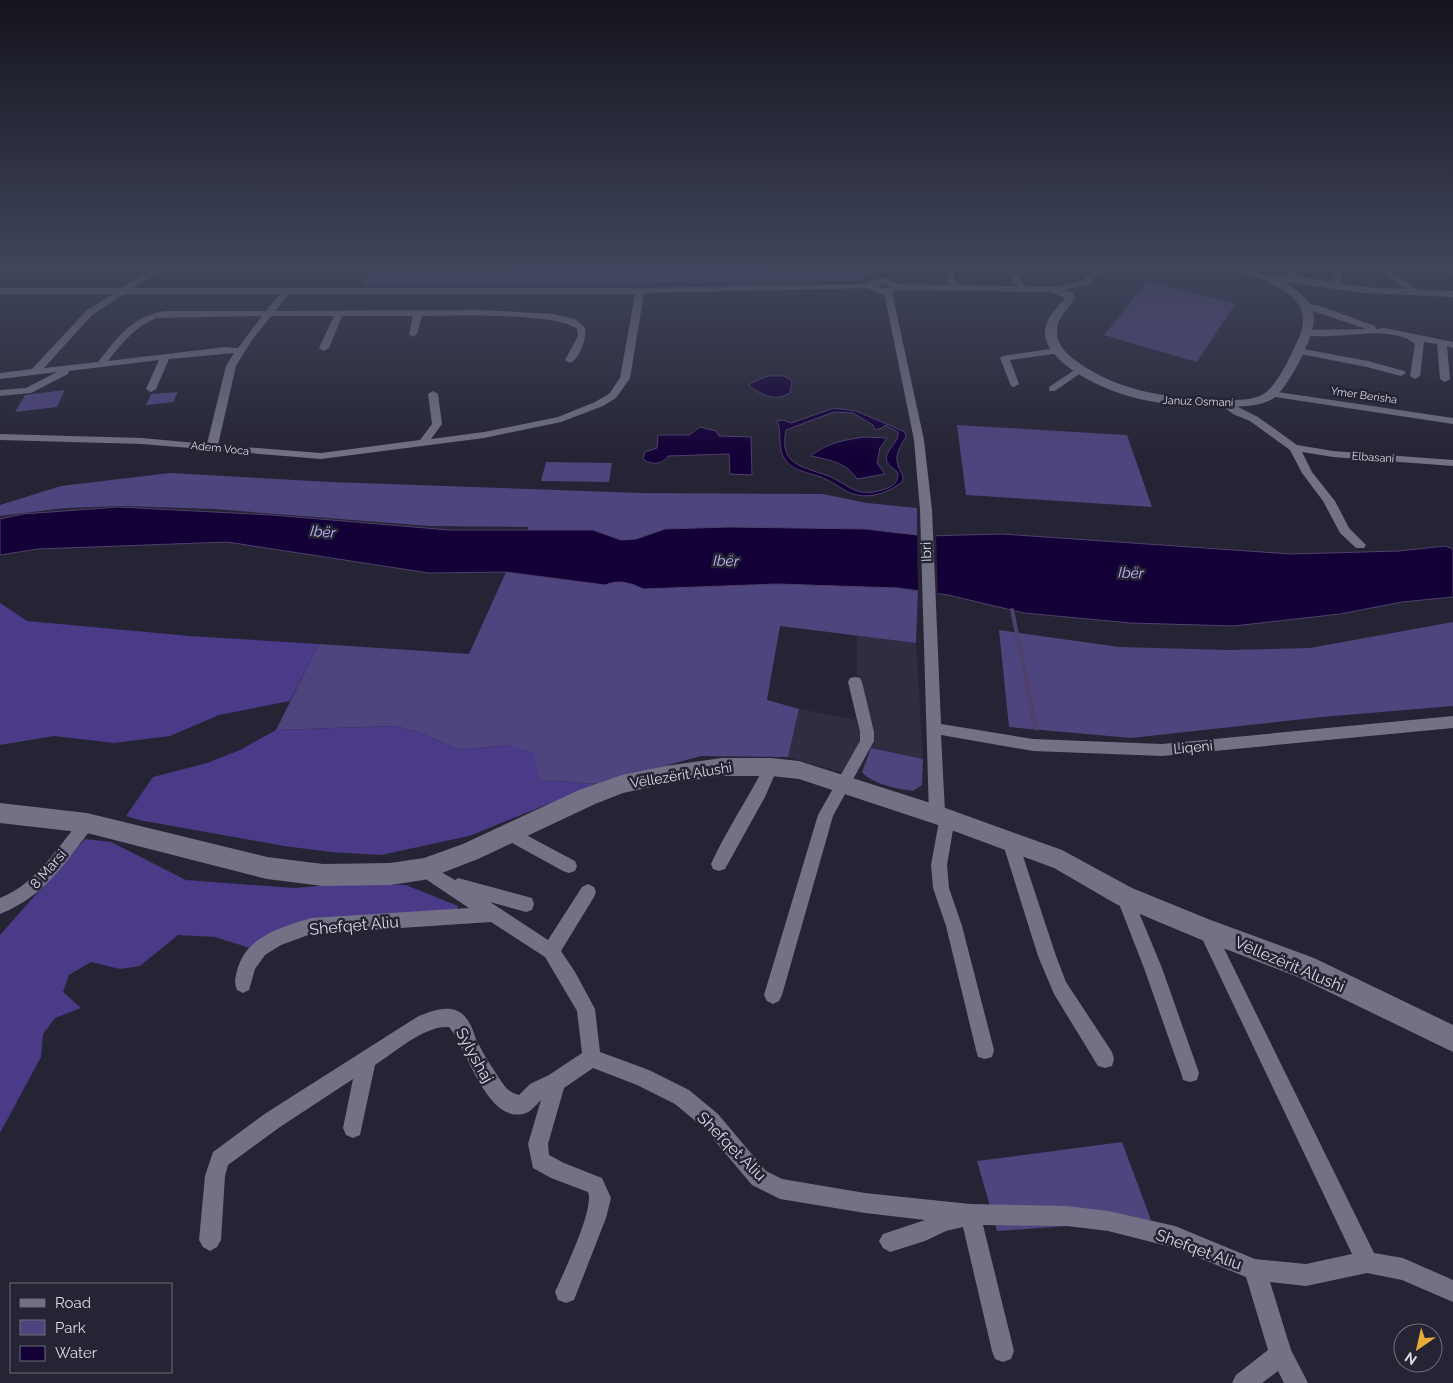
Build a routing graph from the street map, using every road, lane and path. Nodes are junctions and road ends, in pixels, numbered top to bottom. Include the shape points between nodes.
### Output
1 (74, 331) edge
2 (129, 331) edge
3 (254, 331) edge
4 (332, 331) edge
5 (414, 331) edge
6 (581, 331) edge
7 (633, 331) edge
8 (899, 331) edge
9 (1052, 331) edge
10 (1385, 331) joint
11 (1307, 333) joint
12 (413, 334) dead end
13 (1412, 336) junction
14 (1441, 342) junction
15 (1453, 345) edge
16 (324, 348) dead end
17 (239, 351) junction
18 (1058, 351) junction
19 (1298, 351) junction
20 (166, 357) junction
21 (570, 360) dead end
22 (100, 365) junction
23 (71, 368) junction
24 (1079, 370) junction
25 (35, 372) junction
26 (1401, 373) dead end
27 (0, 376) edge
28 (1415, 376) dead end
29 (1445, 379) dead end
30 (1014, 384) dead end
31 (150, 389) dead end
32 (1052, 389) dead end
33 (0, 393) edge
34 (433, 394) dead end
35 (1271, 394) junction
36 (1224, 403) junction
37 (1453, 421) edge
38 (0, 437) edge
39 (422, 444) junction
40 (212, 446) junction
41 (1294, 448) junction
42 (1453, 463) edge
43 (1360, 545) dead end
44 (855, 682) dead end
45 (1453, 722) edge
46 (933, 728) junction
47 (771, 767) junction
48 (843, 783) junction
49 (0, 813) edge
50 (942, 817) junction
51 (87, 822) junction
52 (511, 834) junction
53 (1010, 841) junction
54 (719, 864) dead end
55 (569, 866) dead end
56 (424, 869) junction
57 (448, 884) junction
58 (588, 892) dead end
59 (1124, 896) junction
60 (526, 904) dead end
61 (0, 906) edge
62 (492, 914) junction
63 (1206, 930) junction
64 (551, 951) junction
65 (243, 984) dead end
66 (773, 995) dead end
67 (1453, 1039) edge
68 (985, 1050) dead end
69 (591, 1058) junction
70 (1105, 1059) dead end
71 (366, 1061) junction
72 (1190, 1073) dead end
73 (556, 1082) junction
74 (353, 1128) dead end
75 (970, 1214) junction
76 (210, 1240) dead end
77 (890, 1241) dead end
78 (1367, 1262) junction
79 (1255, 1270) junction
80 (1453, 1291) edge
81 (566, 1292) dead end
82 (1003, 1351) dead end
83 (1281, 1354) junction
84 (1244, 1383) edge
85 (1296, 1383) edge

1 - 25 street
2 - 22 street
3 - 17 street
4 - 16 street
5 - 12 street
6 - 21 street via 582,336
7 - 39 street, Adem Voca via 625,378 613,396 561,419
8 - 46 street, Ibri via 919,440 926,510
9 - 18 street via 1052,341
10 - 11 street
10 - 13 street
11 - 19 street
13 - 14 street
13 - 28 street via 1420,343
14 - 15 street
14 - 29 street
17 - 20 street
17 - 40 street via 227,381
18 - 24 street, Januz Osmani
18 - 30 street via 1005,358
19 - 26 street
19 - 35 street
20 - 22 street
20 - 31 street
22 - 23 street
23 - 25 street
23 - 33 street via 28,391
24 - 32 street
24 - 36 street, Januz Osmani via 1097,381 1137,396
25 - 27 street
34 - 39 street via 437,424
35 - 36 street, Januz Osmani via 1248,402
35 - 37 street, Ymer Berisha
36 - 41 street, Elbasani
38 - 40 street, Adem Voca
39 - 40 street, Adem Voca via 321,456
41 - 42 street, Elbasani
41 - 43 street, Elbasani via 1344,530
44 - 48 street via 867,732 866,741
45 - 46 street, Liqeni via 1154,750 1033,745
46 - 50 street, Ibri
47 - 48 main road, Vëllezërit Alushi via 799,770
47 - 52 main road, Vëllezërit Alushi via 722,767 622,784 587,796
47 - 54 street
48 - 50 main road, Vëllezërit Alushi
48 - 66 street via 826,815
49 - 51 main road, Vëllezërit Alushi
50 - 53 main road, Vëllezërit Alushi
50 - 68 street via 941,888 954,926
51 - 56 main road, Vëllezërit Alushi via 267,868 323,875 390,874
51 - 61 street, 8 Marsi via 35,885 22,897
52 - 55 street
52 - 56 main road, Vëllezërit Alushi
53 - 59 main road, Vëllezërit Alushi via 1062,861
53 - 70 street via 1060,988
56 - 57 street
57 - 60 street
57 - 62 street
58 - 64 street
59 - 63 main road, Vëllezërit Alushi
59 - 72 street
62 - 64 street
62 - 65 street, Shefqet Aliu via 311,926 285,934 263,946 248,963
63 - 67 main road, Vëllezërit Alushi via 1306,968
63 - 78 street
64 - 69 street via 586,1009
69 - 73 street, Sylyshaj
69 - 75 street, Shefqet Aliu via 642,1077 682,1097 728,1138 760,1178 780,1189 865,1203
71 - 73 street, Sylyshaj via 423,1023 439,1017 454,1018 498,1094 512,1104 522,1105 537,1091
71 - 74 street
71 - 76 street, Sylyshaj via 220,1159
73 - 81 street via 538,1144 540,1161 558,1172 595,1185 601,1198
75 - 77 street, Shefqet Aliu
75 - 79 street, Shefqet Aliu via 1067,1216 1108,1221 1175,1236
75 - 82 street
78 - 79 street, Shefqet Aliu via 1306,1275
78 - 80 street via 1403,1269
79 - 83 street
83 - 84 street
83 - 85 street

